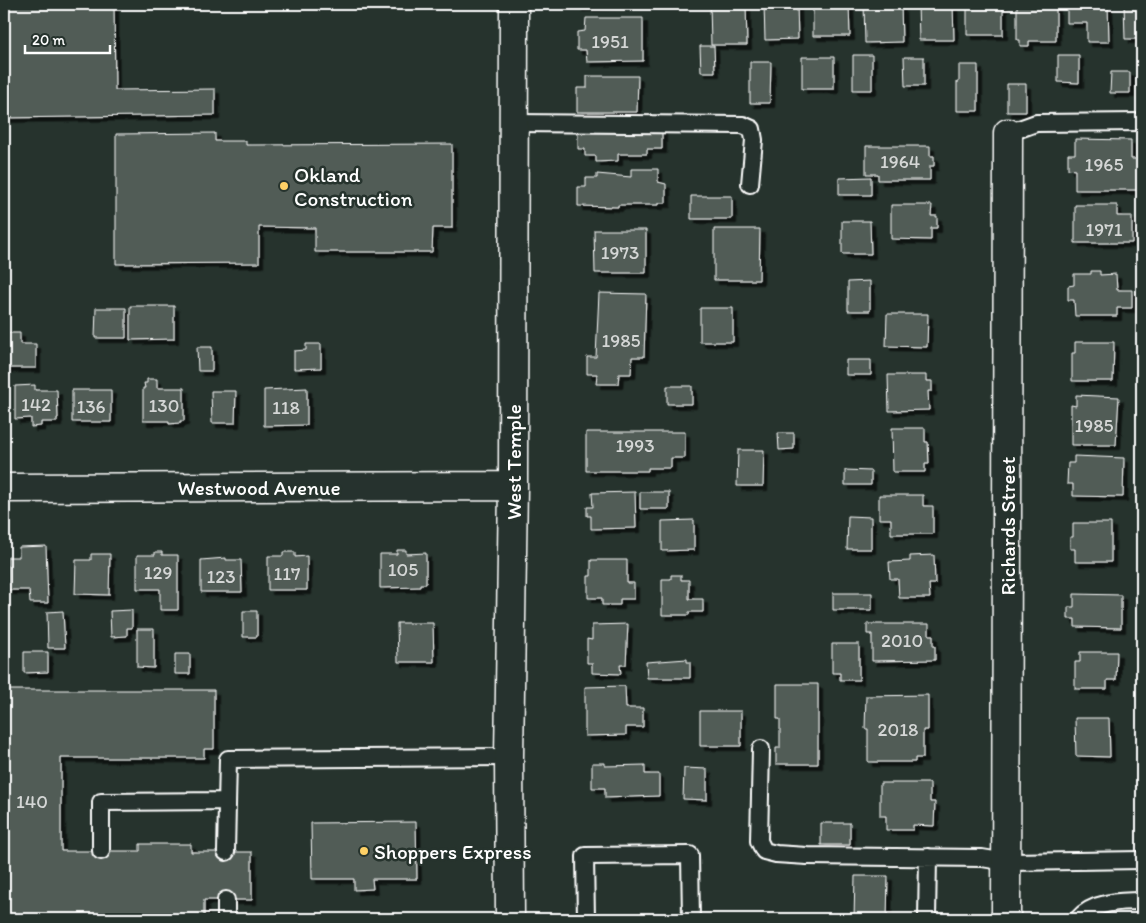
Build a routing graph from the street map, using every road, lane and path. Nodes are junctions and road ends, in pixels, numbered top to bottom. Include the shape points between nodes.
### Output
1 (514, 4) edge
2 (1142, 122) edge
3 (515, 123) junction
4 (1008, 133) joint
5 (750, 184) dead end
6 (513, 486) junction
7 (4, 488) edge
8 (761, 749) dead end
9 (509, 756) junction
10 (227, 801) junction
11 (101, 851) dead end
12 (226, 852) dead end
13 (928, 857) junction
14 (1142, 860) edge
15 (1006, 862) junction
16 (226, 900) dead end
17 (1142, 901) edge
18 (226, 919) edge
19 (510, 919) edge
20 (586, 919) edge
21 (691, 919) edge
22 (927, 919) edge
23 (1006, 919) edge
24 (1078, 919) edge

1 - 3 street, West Temple
2 - 4 lane via 1036,123
3 - 5 lane via 743,125 752,129 754,140
3 - 6 street, West Temple
4 - 15 street, Richards Street
6 - 7 street, Westwood Avenue
6 - 9 street, West Temple
8 - 13 lane via 759,841 764,850 807,856
9 - 10 lane via 228,759
9 - 19 street, West Temple
10 - 11 lane via 101,802
10 - 12 lane
13 - 15 lane
13 - 22 lane
14 - 15 lane
15 - 23 street, Richards Street
16 - 18 lane
17 - 24 lane via 1120,901 1087,910
20 - 21 lane via 585,856 690,855

